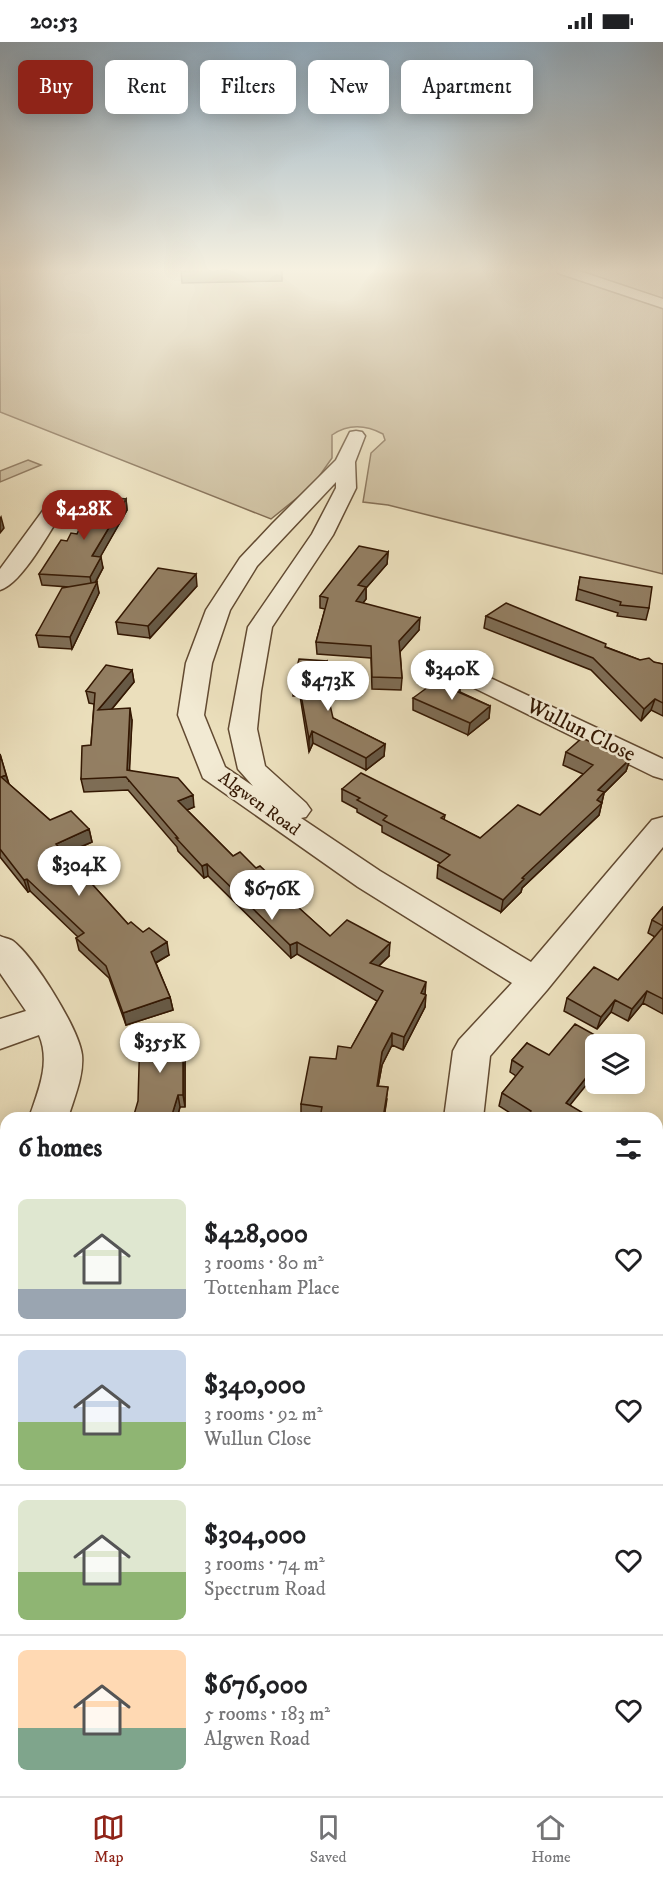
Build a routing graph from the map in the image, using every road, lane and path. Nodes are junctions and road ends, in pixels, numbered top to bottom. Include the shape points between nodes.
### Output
1 (356, 436) dead end
2 (345, 462) junction
3 (54, 509) dead end
4 (0, 583) edge
5 (467, 675) dead end
6 (663, 770) edge
7 (663, 827) edge
8 (369, 879) junction
9 (0, 949) edge
10 (535, 981) junction
11 (49, 1018) junction
12 (0, 1034) edge
13 (50, 1112) edge
14 (464, 1112) edge

1 - 2 street, Algwen Road
2 - 8 street, Algwen Road via 346,488 322,535 260,627 243,729 252,769
2 - 8 street, Algwen Road via 248,563 218,610 199,663 191,715 213,772
3 - 4 street via 22,558
5 - 6 street, Wullun Close
7 - 10 street
8 - 10 street, Algwen Road
9 - 11 street
10 - 14 street via 472,1051
11 - 12 street
11 - 13 street via 63,1053

